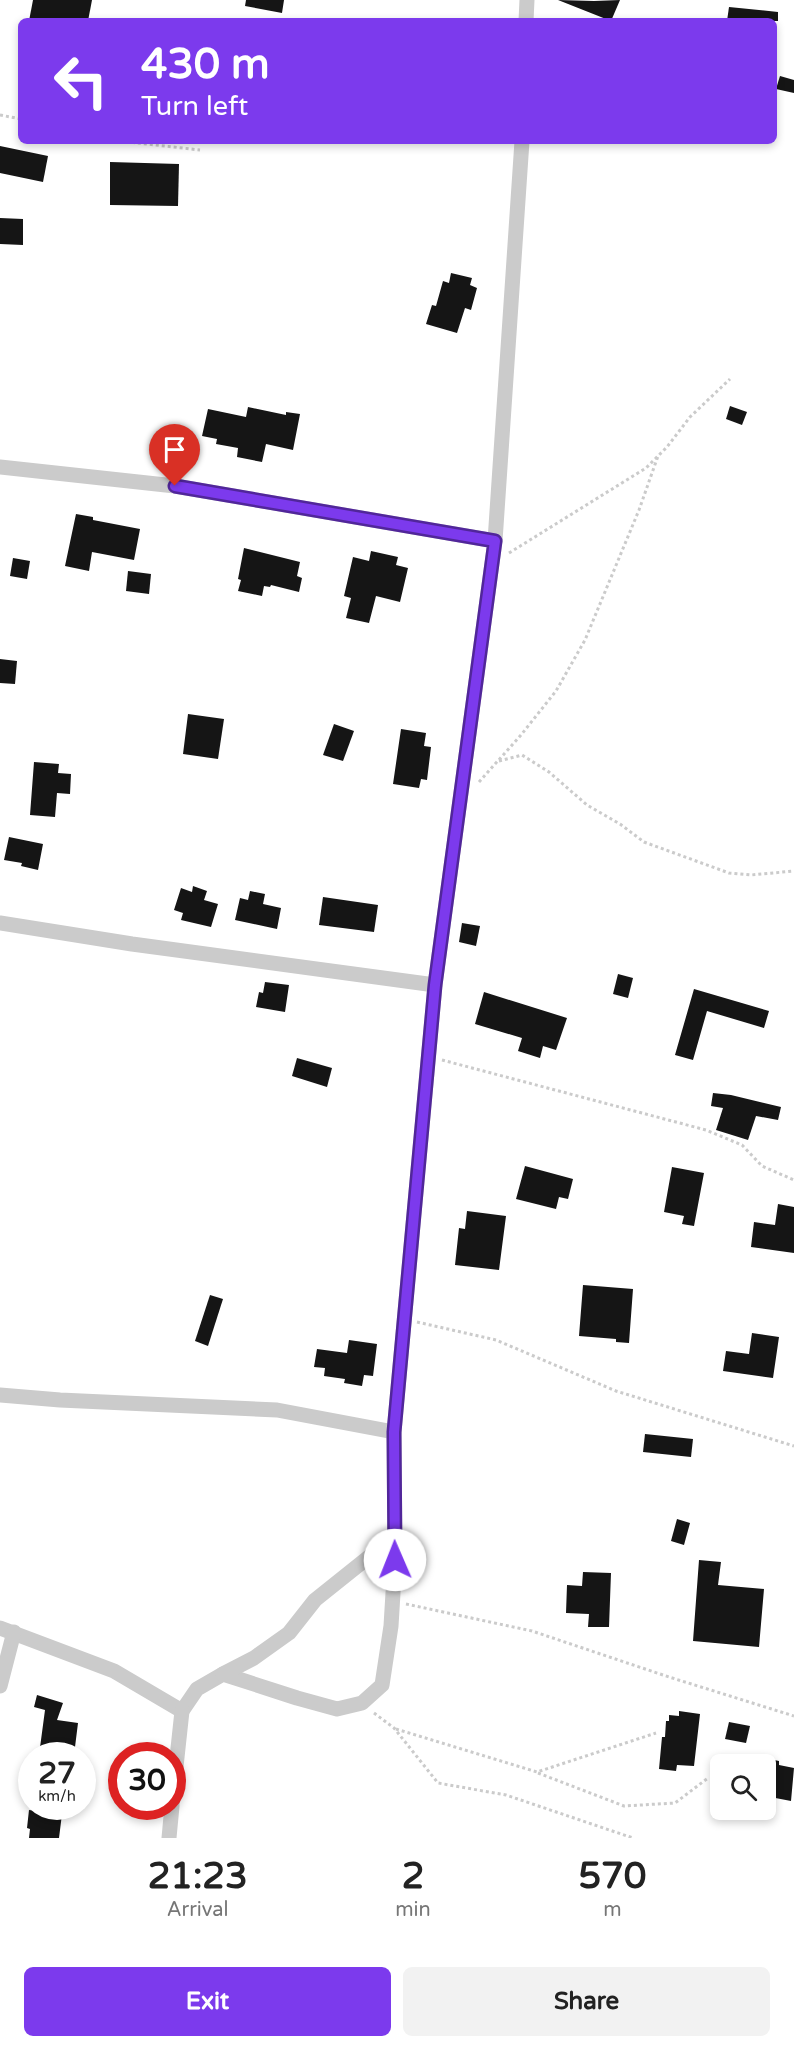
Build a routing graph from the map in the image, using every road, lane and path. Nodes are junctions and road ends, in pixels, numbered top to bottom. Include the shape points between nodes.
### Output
1 (527, 0) edge
2 (526, 18) edge
3 (0, 115) edge
4 (18, 119) edge
5 (147, 144) edge
6 (522, 144) edge
7 (200, 150) dead end
8 (730, 379) dead end
9 (658, 456) junction
10 (0, 467) edge
11 (495, 541) junction
12 (491, 567) junction
13 (794, 871) edge
14 (0, 923) edge
15 (435, 985) junction
16 (428, 1056) junction
17 (794, 1180) edge
18 (404, 1319) junction
19 (0, 1395) edge
20 (394, 1432) junction
21 (794, 1446) edge
22 (395, 1536) junction
23 (393, 1602) junction
24 (7, 1630) edge
25 (223, 1674) junction
26 (0, 1686) edge
27 (362, 1703) junction
28 (182, 1711) junction
29 (794, 1716) edge
30 (394, 1728) junction
31 (656, 1733) dead end
32 (179, 1742) edge
33 (537, 1772) junction
34 (708, 1778) dead end
35 (171, 1820) edge
36 (169, 1838) edge
37 (632, 1838) edge

1 - 2 street
3 - 4 path
5 - 7 path
6 - 11 street
8 - 9 path via 690,417
9 - 12 path via 646,468 517,546
9 - 13 path via 585,640 556,691 497,761 522,755 644,842 683,857 729,873
10 - 11 street via 175,486
11 - 12 street
12 - 15 street
14 - 15 street
15 - 16 street
16 - 17 path via 706,1130 742,1145 762,1166
16 - 18 street
18 - 20 street
18 - 21 path via 496,1340 616,1391
19 - 20 street via 277,1410
20 - 22 street
22 - 23 street
22 - 25 street via 315,1600 289,1633
23 - 27 street via 382,1685
23 - 29 path via 532,1631
24 - 26 street
24 - 28 street via 114,1671
25 - 27 street via 337,1709
25 - 28 street via 197,1689
27 - 30 path
28 - 32 street
30 - 33 path
30 - 37 path via 438,1783 506,1795
31 - 33 path
33 - 34 path via 624,1806 675,1803
35 - 36 street

